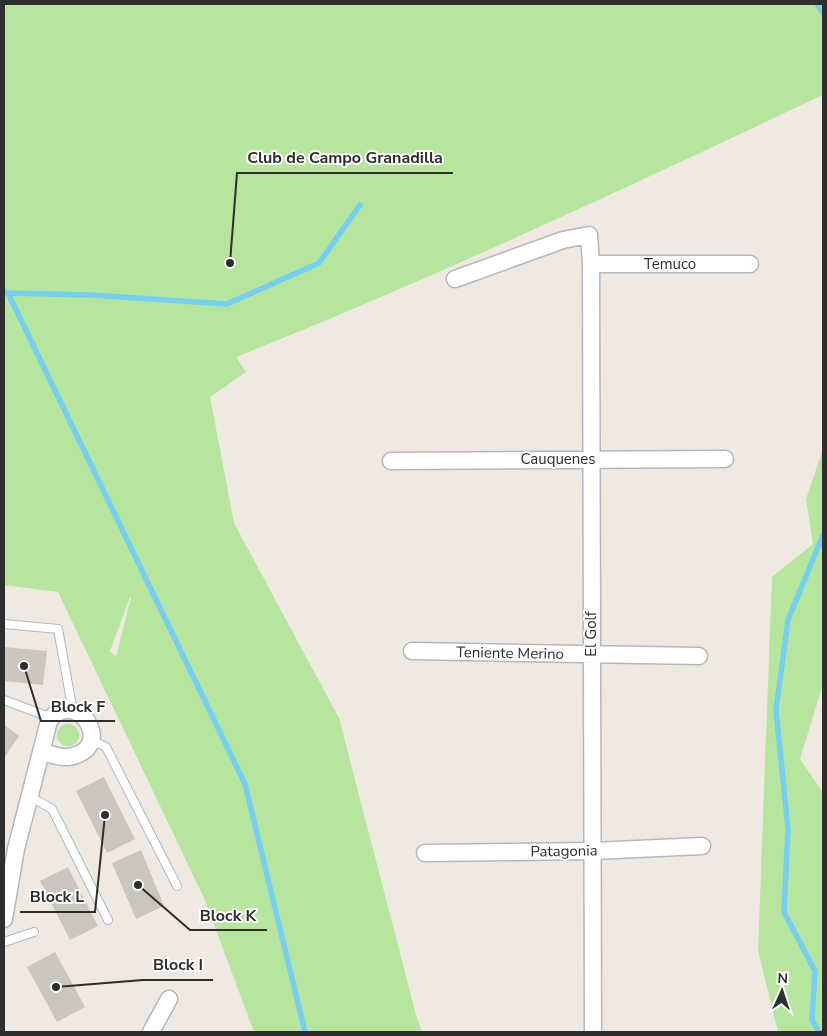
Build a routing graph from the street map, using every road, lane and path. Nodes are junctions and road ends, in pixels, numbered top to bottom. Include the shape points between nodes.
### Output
1 (591, 264) junction
2 (750, 264) dead end
3 (455, 279) dead end
4 (590, 459) junction
5 (725, 459) dead end
6 (391, 461) dead end
7 (4, 624) edge
8 (412, 651) dead end
9 (591, 654) junction
10 (699, 656) dead end
11 (4, 700) edge
12 (74, 712) junction
13 (52, 718) junction
14 (91, 740) junction
15 (42, 752) junction
16 (30, 796) junction
17 (702, 846) dead end
18 (593, 851) junction
19 (424, 853) dead end
20 (177, 886) dead end
21 (4, 919) edge
22 (108, 920) dead end
23 (34, 932) dead end
24 (4, 942) edge
25 (169, 998) dead end
26 (151, 1032) edge
27 (593, 1032) edge

1 - 2 street, Temuco
1 - 3 street, El Golf via 588,235 563,240
1 - 4 street, El Golf
4 - 5 street, Cauquenes
4 - 6 street, Cauquenes
4 - 9 street, El Golf
7 - 12 lane via 58,629
8 - 9 street, Teniente Merino
9 - 10 street, Teniente Merino
9 - 18 street, El Golf
11 - 13 lane
12 - 13 street via 56,713
12 - 14 street via 82,714 90,726
13 - 15 street
14 - 15 street via 84,751 68,758
14 - 20 lane via 106,747
15 - 16 street
16 - 21 street via 16,849
16 - 22 lane via 52,809
17 - 18 street, Patagonia
18 - 19 street, Patagonia
18 - 27 street, El Golf
23 - 24 lane
25 - 26 street

